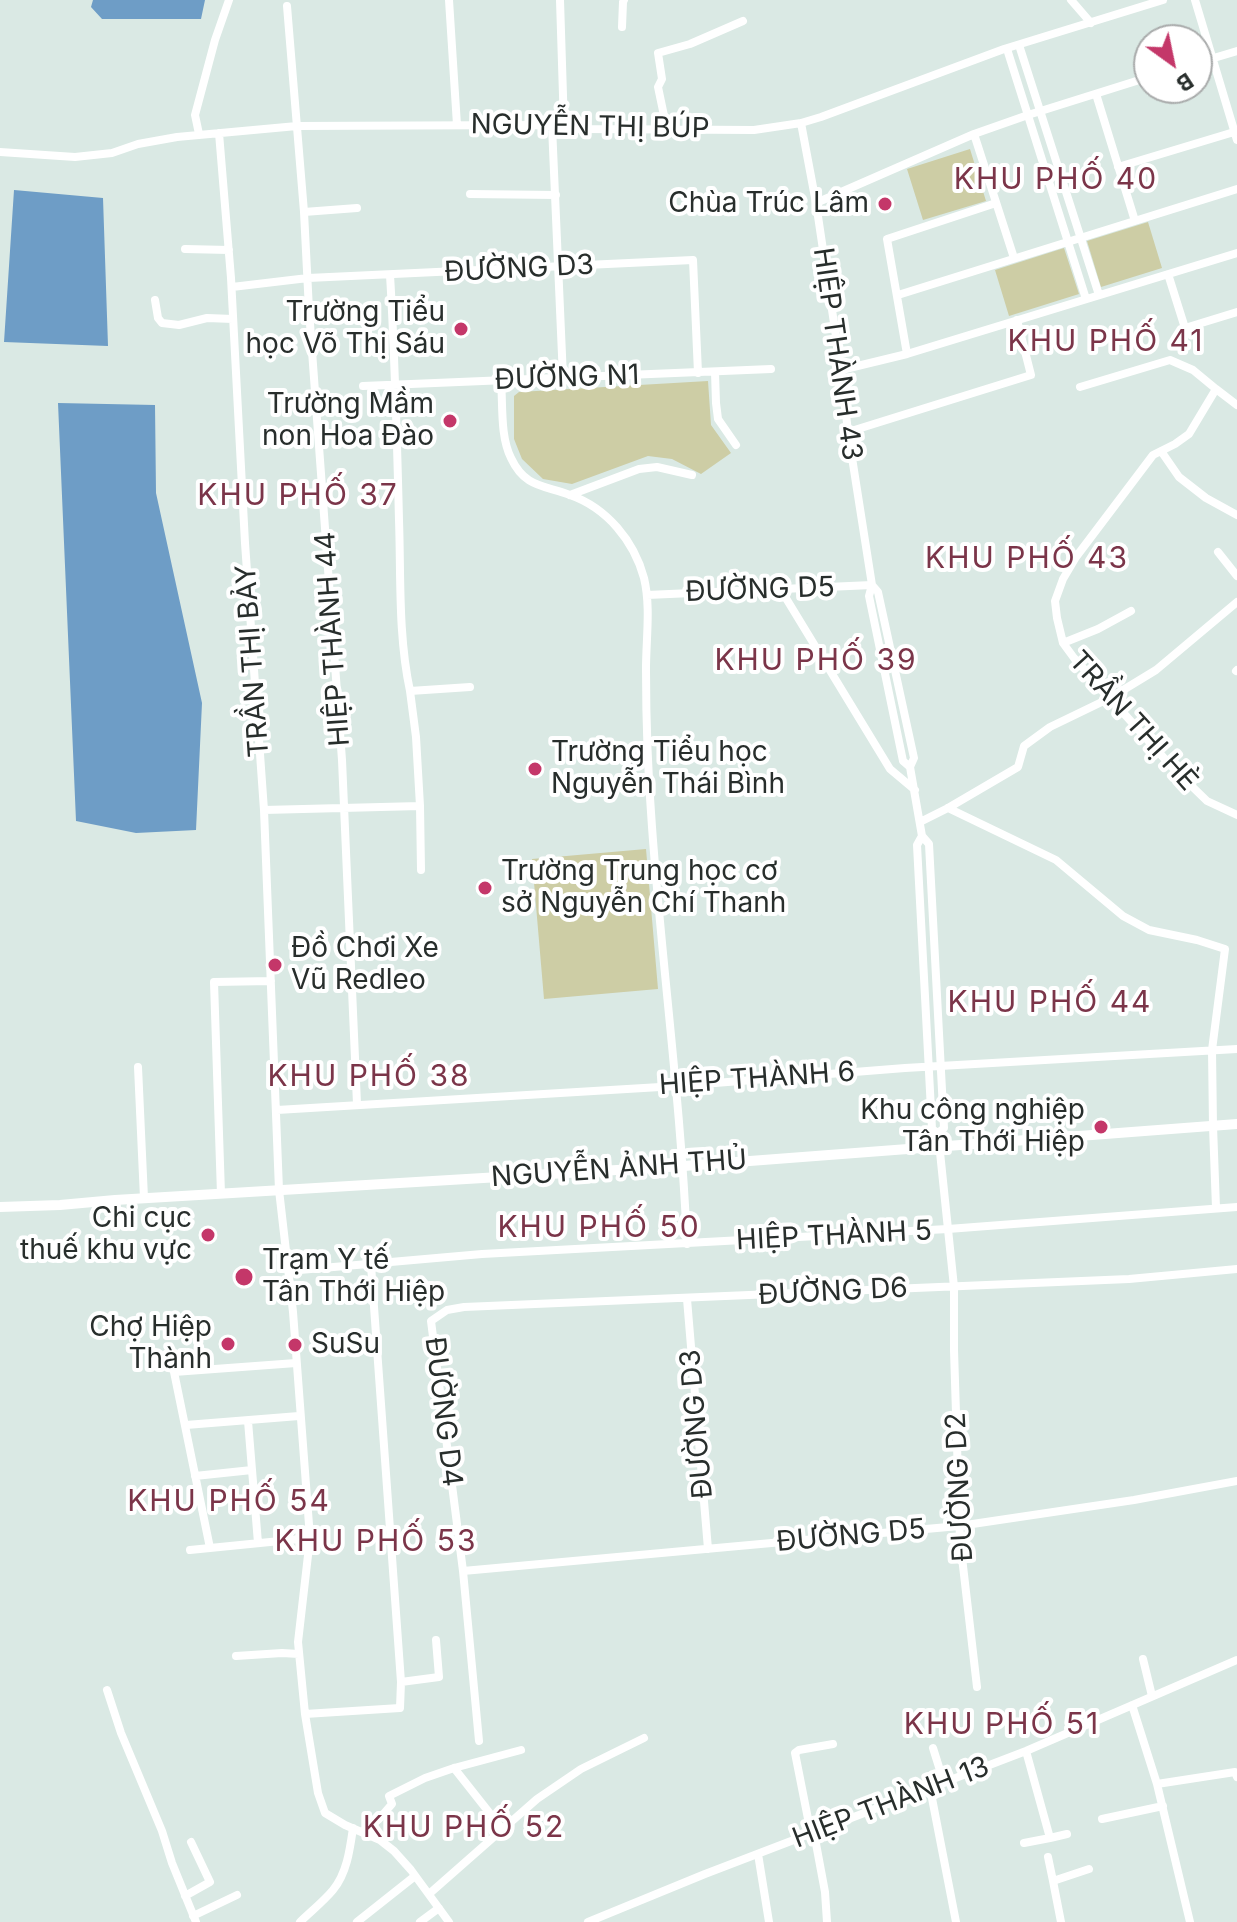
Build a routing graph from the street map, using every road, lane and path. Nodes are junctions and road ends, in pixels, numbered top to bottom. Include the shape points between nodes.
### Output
1 (229, 0) edge
2 (449, 0) edge
3 (560, 0) edge
4 (624, 0) edge
5 (1071, 0) edge
6 (1163, 0) edge
7 (1195, 0) edge
8 (287, 6) dead end
9 (743, 21) dead end
10 (1091, 23) junction
11 (1202, 24) edge
12 (622, 27) dead end
13 (1019, 45) junction
14 (1007, 49) junction
15 (1237, 51) edge
16 (1213, 58) edge
17 (1213, 61) edge
18 (1133, 82) edge
19 (1096, 94) junction
20 (1040, 111) junction
21 (1028, 115) junction
22 (801, 123) junction
23 (457, 125) junction
24 (297, 126) junction
25 (552, 126) junction
26 (564, 127) junction
27 (667, 130) junction
28 (219, 133) junction
29 (199, 134) junction
30 (974, 134) junction
31 (1236, 136) edge
32 (0, 152) edge
33 (1118, 167) junction
34 (1237, 189) edge
35 (470, 194) dead end
36 (556, 195) junction
37 (816, 203) junction
38 (996, 203) junction
39 (357, 208) dead end
40 (304, 212) junction
41 (1135, 221) junction
42 (1080, 238) junction
43 (1068, 242) junction
44 (185, 249) dead end
45 (229, 250) junction
46 (1237, 253) edge
47 (1014, 258) junction
48 (559, 267) junction
49 (1168, 274) junction
50 (390, 275) junction
51 (308, 278) junction
52 (232, 287) junction
53 (898, 295) junction
54 (1099, 295) junction
55 (1086, 299) junction
56 (155, 300) dead end
57 (1237, 312) edge
58 (233, 319) junction
59 (1017, 320) junction
60 (907, 354) junction
61 (771, 369) dead end
62 (841, 370) junction
63 (715, 372) junction
64 (698, 373) junction
65 (563, 378) junction
66 (501, 381) junction
67 (396, 385) junction
68 (363, 386) dead end
69 (1080, 387) dead end
70 (1216, 389) junction
71 (1237, 405) edge
72 (848, 432) junction
73 (736, 445) dead end
74 (1161, 451) junction
75 (692, 475) dead end
76 (570, 495) junction
77 (1237, 515) edge
78 (1218, 552) dead end
79 (1237, 576) edge
80 (872, 585) junction
81 (781, 590) junction
82 (647, 595) junction
83 (1237, 602) edge
84 (1131, 611) dead end
85 (1063, 643) junction
86 (470, 687) dead end
87 (410, 691) junction
88 (1110, 698) junction
89 (915, 790) junction
90 (420, 806) junction
91 (344, 808) junction
92 (948, 808) junction
93 (264, 810) junction
94 (1237, 815) edge
95 (920, 822) junction
96 (922, 836) junction
97 (421, 870) dead end
98 (271, 981) junction
99 (1237, 1049) edge
100 (1212, 1050) junction
101 (929, 1066) junction
102 (940, 1066) junction
103 (138, 1067) dead end
104 (677, 1086) junction
105 (357, 1104) junction
106 (277, 1110) junction
107 (1237, 1124) edge
108 (1213, 1126) junction
109 (938, 1133) junction
110 (940, 1146) junction
111 (684, 1166) junction
112 (279, 1190) junction
113 (221, 1194) junction
114 (144, 1198) junction
115 (0, 1207) edge
116 (1237, 1207) edge
117 (1216, 1208) junction
118 (948, 1229) junction
119 (687, 1244) junction
120 (371, 1265) junction
121 (1237, 1269) edge
122 (288, 1271) junction
123 (954, 1287) junction
124 (687, 1299) junction
125 (431, 1321) joint
126 (296, 1363) junction
127 (299, 1416) junction
128 (248, 1421) junction
129 (186, 1425) junction
130 (252, 1470) junction
131 (195, 1476) junction
132 (1237, 1481) edge
133 (959, 1526) junction
134 (310, 1538) junction
135 (258, 1543) junction
136 (210, 1548) junction
137 (708, 1549) junction
138 (190, 1550) dead end
139 (463, 1571) junction
140 (436, 1640) dead end
141 (299, 1654) junction
142 (236, 1656) dead end
143 (1143, 1659) dead end
144 (1237, 1660) edge
145 (401, 1682) junction
146 (977, 1687) dead end
147 (107, 1690) dead end
148 (1152, 1696) junction
149 (1132, 1705) junction
150 (305, 1714) junction
151 (644, 1738) dead end
152 (479, 1741) dead end
153 (833, 1744) dead end
154 (933, 1748) dead end
155 (521, 1750) dead end
156 (1026, 1751) junction
157 (454, 1768) junction
158 (1237, 1777) edge
159 (944, 1783) junction
160 (1157, 1784) junction
161 (930, 1788) junction
162 (1163, 1806) junction
163 (1102, 1819) dead end
164 (353, 1828) junction
165 (503, 1830) junction
166 (362, 1832) junction
167 (812, 1833) junction
168 (1067, 1834) dead end
169 (1050, 1838) junction
170 (191, 1842) dead end
171 (1024, 1843) dead end
172 (758, 1854) junction
173 (1048, 1857) dead end
174 (1089, 1869) dead end
175 (415, 1876) junction
176 (1053, 1881) junction
177 (429, 1894) junction
178 (237, 1895) dead end
179 (185, 1896) junction
180 (439, 1908) junction
181 (194, 1919) edge
182 (300, 1922) edge
183 (357, 1922) edge
184 (420, 1922) edge
185 (449, 1922) edge
186 (588, 1922) edge
187 (769, 1922) edge
188 (827, 1922) edge
189 (956, 1922) edge
190 (1061, 1922) edge
191 (1190, 1922) edge

1 - 29 street via 195,115
2 - 23 street
3 - 26 street
4 - 12 street
5 - 10 street
6 - 10 street, NGUYỄN THỊ BÚP
7 - 11 street
8 - 24 street, HIỆP THÀNH 44
9 - 27 street via 658,53
10 - 13 street, NGUYỄN THỊ BÚP
13 - 14 street, NGUYỄN THỊ BÚP
13 - 20 street
14 - 21 street
14 - 22 street, NGUYỄN THỊ BÚP
15 - 16 street
17 - 31 street
18 - 19 street
19 - 20 street
19 - 33 street
20 - 21 street
20 - 42 street
21 - 30 street
21 - 43 street
22 - 27 street, NGUYỄN THỊ BÚP via 754,130
22 - 37 street, HIỆP THÀNH 43
23 - 24 street, NGUYỄN THỊ BÚP
23 - 25 street, NGUYỄN THỊ BÚP
24 - 28 street, NGUYỄN THỊ BÚP
24 - 40 street, HIỆP THÀNH 44
25 - 26 street, NGUYỄN THỊ BÚP
25 - 36 street
26 - 27 street, NGUYỄN THỊ BÚP
28 - 29 street, NGUYỄN THỊ BÚP
28 - 45 street, TRẦN THỊ BẢY
29 - 32 street, NGUYỄN THỊ BÚP via 75,157
30 - 37 street
30 - 38 street
31 - 33 street
33 - 41 street
34 - 41 street
35 - 36 street
36 - 48 street
37 - 62 street, HIỆP THÀNH 43
38 - 47 street
38 - 53 street via 887,239
39 - 40 street
40 - 51 street, HIỆP THÀNH 44
41 - 42 street
42 - 43 street
42 - 54 street
43 - 47 street
43 - 55 street
44 - 45 street
45 - 52 street, TRẦN THỊ BẢY
46 - 49 street
47 - 53 street
48 - 50 street, ĐƯỜNG D3
48 - 64 street, ĐƯỜNG D3 via 693,260
48 - 65 street
49 - 54 street
49 - 57 street via 1185,328
50 - 51 street, ĐƯỜNG D3
50 - 67 street
51 - 52 street, ĐƯỜNG D3
51 - 91 street, HIỆP THÀNH 44
52 - 58 street, TRẦN THỊ BẢY
53 - 60 street
54 - 55 street
55 - 59 street
56 - 58 street via 162,323
58 - 93 street, TRẦN THỊ BẢY
59 - 60 street
59 - 72 street via 1031,375
60 - 62 street
61 - 63 street, ĐƯỜNG N1
62 - 72 street, HIỆP THÀNH 43
63 - 64 street, ĐƯỜNG N1
63 - 73 street via 718,419
64 - 65 street, ĐƯỜNG N1
65 - 66 street, ĐƯỜNG N1
66 - 67 street, ĐƯỜNG N1
66 - 76 street via 506,446 519,471 528,481
67 - 68 street, ĐƯỜNG N1
67 - 87 street via 400,591
69 - 70 street via 1172,360
70 - 71 street
70 - 74 street, TRẦN THỊ HÈ via 1189,434
72 - 80 street, HIỆP THÀNH 43
74 - 77 street via 1179,477
74 - 85 street, TRẦN THỊ HÈ via 1063,579 1055,601
75 - 76 street via 657,467 639,469
76 - 82 street via 610,519 622,533 634,552
78 - 79 street
80 - 81 street, ĐƯỜNG D5
80 - 89 street, HIỆP THÀNH 43 via 878,592 914,758 910,767
81 - 82 street, ĐƯỜNG D5
81 - 89 street via 890,769
82 - 104 street via 652,826
83 - 88 street via 1156,670
84 - 85 street
85 - 88 street, TRẦN THỊ HÈ
86 - 87 street
87 - 90 street
88 - 92 street via 1050,727 1024,746 1018,767
88 - 94 street, TRẦN THỊ HÈ via 1207,801
89 - 95 street, HIỆP THÀNH 43
90 - 91 street
90 - 97 street
91 - 93 street
91 - 105 street, HIỆP THÀNH 44
92 - 95 street
92 - 100 street via 1056,860 1123,916 1149,930 1225,949
93 - 98 street, TRẦN THỊ BẢY
95 - 96 street, HIỆP THÀNH 43
96 - 101 street, HIỆP THÀNH 43 via 917,845
96 - 102 street, HIỆP THÀNH 43 via 929,844
98 - 106 street, TRẦN THỊ BẢY
98 - 113 street via 214,982
99 - 100 street, HIỆP THÀNH 6
100 - 102 street, HIỆP THÀNH 6
100 - 108 street
101 - 102 street, HIỆP THÀNH 6
101 - 104 street, HIỆP THÀNH 6
101 - 109 street, HIỆP THÀNH 43 via 932,1129
102 - 109 street, HIỆP THÀNH 43 via 944,1128
103 - 114 street
104 - 105 street, HIỆP THÀNH 6
104 - 111 street
105 - 106 street, HIỆP THÀNH 6
106 - 112 street, TRẦN THỊ BẢY
107 - 108 main road, NGUYỄN ẢNH THỦ
108 - 110 main road, NGUYỄN ẢNH THỦ
108 - 117 street
109 - 110 street, HIỆP THÀNH 43
110 - 111 main road, NGUYỄN ẢNH THỦ
110 - 118 street, HIỆP THÀNH 43
111 - 112 main road, NGUYỄN ẢNH THỦ
111 - 119 street
112 - 113 main road, NGUYỄN ẢNH THỦ
112 - 122 street
113 - 114 main road, NGUYỄN ẢNH THỦ
114 - 115 main road, NGUYỄN ẢNH THỦ
116 - 117 street, HIỆP THÀNH 5
117 - 118 street, HIỆP THÀNH 5
118 - 119 street, HIỆP THÀNH 5
118 - 123 street, HIỆP THÀNH 43
119 - 120 street, HIỆP THÀNH 5
120 - 122 street, HIỆP THÀNH 5
120 - 145 street
121 - 123 street, ĐƯỜNG D6
122 - 126 street
123 - 124 street, ĐƯỜNG D6
123 - 133 street, ĐƯỜNG D2
124 - 125 street, ĐƯỜNG D6 via 464,1307
124 - 137 street, ĐƯỜNG D3
125 - 139 street, ĐƯỜNG D4
126 - 127 street
126 - 129 street via 174,1372
127 - 128 street
127 - 134 street
128 - 129 street
128 - 130 street
129 - 131 street
130 - 131 street
130 - 135 street
131 - 136 street
132 - 133 street, ĐƯỜNG D5
133 - 137 street, ĐƯỜNG D5
133 - 146 street, ĐƯỜNG D2
134 - 135 street
134 - 141 street
135 - 136 street
136 - 138 street
137 - 139 street, ĐƯỜNG D5
139 - 152 street, ĐƯỜNG D4
140 - 145 street via 438,1678
141 - 142 street
141 - 150 street
143 - 148 street
144 - 148 street, HIỆP THÀNH 13
145 - 150 street via 400,1708
147 - 179 street
148 - 149 street, HIỆP THÀNH 13
149 - 156 street, HIỆP THÀNH 13
149 - 160 street
150 - 164 street via 321,1804 330,1816
151 - 165 street via 581,1769
153 - 167 street via 795,1753
154 - 159 street
155 - 157 street
156 - 159 street, HIỆP THÀNH 13
156 - 169 street
157 - 165 street
157 - 166 street via 389,1796 392,1804
158 - 160 street via 1235,1772
159 - 161 street, HIỆP THÀNH 13
160 - 162 street
161 - 167 street, HIỆP THÀNH 13
161 - 189 street
162 - 163 street
162 - 191 street
164 - 166 street
164 - 182 street via 344,1871
165 - 177 street
166 - 175 street via 394,1851
167 - 172 street, HIỆP THÀNH 13
167 - 188 street
168 - 169 street
169 - 171 street
170 - 179 street via 210,1882
172 - 186 street, HIỆP THÀNH 13
172 - 187 street
173 - 176 street
174 - 176 street
175 - 177 street
175 - 183 street
176 - 190 street
177 - 180 street
178 - 181 street
179 - 181 street
180 - 184 street
180 - 185 street

